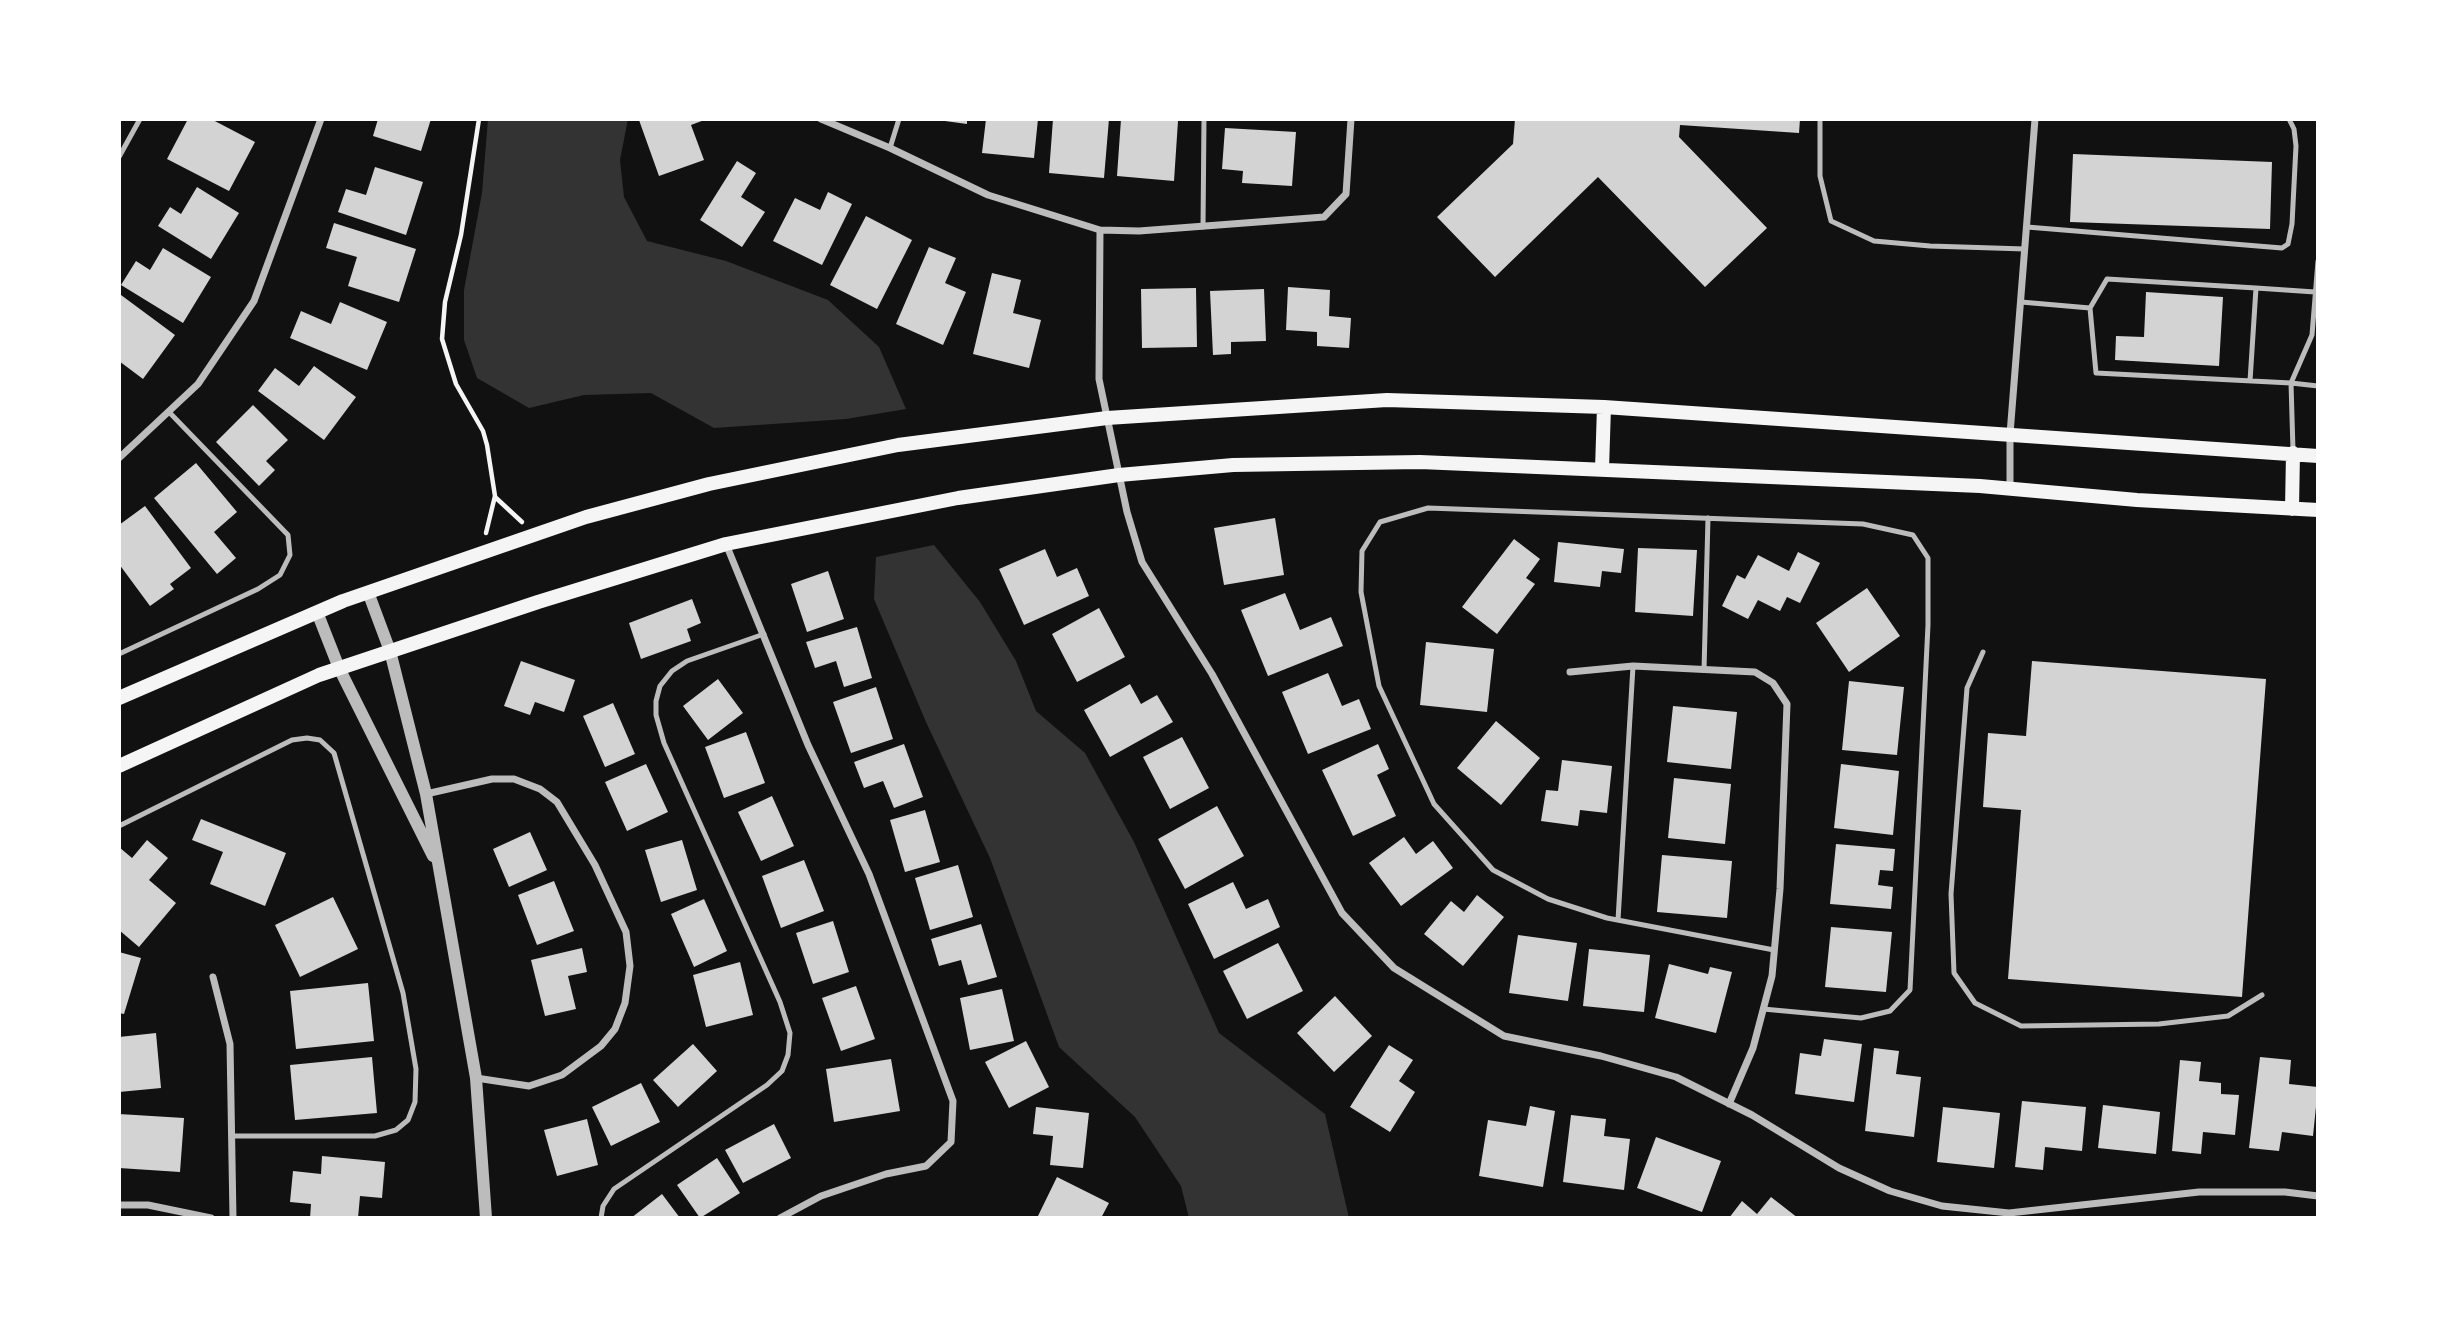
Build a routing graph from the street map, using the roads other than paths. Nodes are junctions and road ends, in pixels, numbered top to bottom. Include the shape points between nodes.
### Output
1 (140, 119) edge
2 (321, 119) edge
3 (821, 119) edge
4 (899, 119) edge
5 (1204, 119) edge
6 (1351, 119) edge
7 (1820, 119) edge
8 (2035, 119) edge
9 (2289, 119) edge
10 (891, 148) junction
11 (119, 157) edge
12 (1203, 226) junction
13 (2027, 227) junction
14 (1100, 230) junction
15 (2025, 249) junction
16 (2318, 261) edge
17 (2256, 288) junction
18 (2315, 292) junction
19 (2021, 302) junction
20 (2090, 308) junction
21 (2250, 381) junction
22 (2291, 383) junction
23 (2318, 386) edge
24 (1604, 407) junction
25 (169, 412) junction
26 (1107, 418) junction
27 (2010, 434) junction
28 (2293, 453) junction
29 (2318, 456) edge
30 (119, 458) edge
31 (1602, 469) junction
32 (1119, 475) junction
33 (2010, 488) junction
34 (2292, 509) junction
35 (2318, 510) edge
36 (1708, 518) junction
37 (726, 544) junction
38 (368, 592) junction
39 (317, 612) junction
40 (764, 634) junction
41 (390, 652) junction
42 (1983, 652) dead end
43 (119, 654) edge
44 (1633, 666) junction
45 (339, 668) junction
46 (1704, 670) junction
47 (1570, 672) dead end
48 (119, 698) edge
49 (119, 766) edge
50 (426, 794) junction
51 (119, 825) edge
52 (439, 869) junction
53 (1618, 920) junction
54 (1774, 950) junction
55 (213, 977) dead end
56 (2262, 996) dead end
57 (1763, 1009) junction
58 (476, 1078) junction
59 (1729, 1104) junction
60 (233, 1136) junction
61 (2318, 1196) edge
62 (119, 1205) edge
63 (211, 1218) edge
64 (233, 1218) edge
65 (486, 1218) edge
66 (601, 1218) edge
67 (780, 1218) edge

1 - 11 lane
2 - 25 street via 254,300 198,384
3 - 10 street
4 - 10 lane
5 - 12 lane
6 - 12 street via 1346,194 1324,217
7 - 15 lane via 1820,176 1831,221 1874,241
8 - 13 street
9 - 13 lane via 2296,146 2292,224 2288,244 2282,248
10 - 14 street via 988,195
12 - 14 street
13 - 15 street
14 - 26 street via 1099,379
15 - 19 street
16 - 18 lane
17 - 18 lane
17 - 20 lane via 2107,279
17 - 21 lane
18 - 22 lane via 2312,335
19 - 20 lane
19 - 27 street
20 - 21 lane via 2096,373
21 - 22 lane
22 - 23 lane
22 - 28 lane
24 - 26 main road via 1387,400
24 - 27 main road
24 - 31 main road
25 - 30 street
25 - 43 lane via 288,535 290,555 280,575 258,589
26 - 32 street
26 - 38 main road via 898,445 709,484 586,517
27 - 28 main road
27 - 33 street
28 - 29 main road
28 - 34 main road
31 - 32 main road via 1420,462 1233,465
31 - 33 main road
32 - 37 main road via 958,498
32 - 59 street via 1142,562 1212,674 1342,912 1394,968 1504,1036 1676,1077
33 - 34 main road
34 - 35 main road
36 - 46 lane
36 - 53 lane via 1428,509 1380,522 1362,551 1361,592 1379,685 1434,804 1493,870 1548,899
36 - 57 lane via 1863,524 1913,535 1928,558 1910,989 1890,1011 1861,1018
37 - 40 street
37 - 41 main road
38 - 39 main road
38 - 41 street
39 - 45 street
39 - 48 main road
40 - 66 lane via 672,671 660,686 656,715 664,743 780,1002 790,1033 788,1055 782,1072 767,1085 614,1189
40 - 67 street via 808,745 869,874 953,1101 951,1142 926,1166 821,1196
41 - 45 main road
41 - 50 street
42 - 56 lane via 1966,688 1951,894 1954,973 1975,1003 2021,1026 2159,1024 2228,1016
44 - 46 street
44 - 47 street
44 - 53 lane
45 - 49 main road
45 - 52 street
46 - 54 street via 1755,672 1773,682 1787,704
50 - 52 street
50 - 58 street via 492,779 514,779 540,789 557,802 595,865 626,932 630,966 625,1003 615,1029 601,1046 562,1075 528,1086
51 - 60 lane via 292,740 320,740 334,753 403,993 416,1069 415,1102 408,1120 396,1130 375,1136
52 - 58 street
53 - 54 lane
54 - 57 street
55 - 60 street via 230,1044
57 - 59 street via 1753,1048
58 - 65 street
59 - 61 street via 1839,1168 1889,1191 1942,1206 2009,1213 2199,1192
60 - 64 street
62 - 63 street via 148,1205

